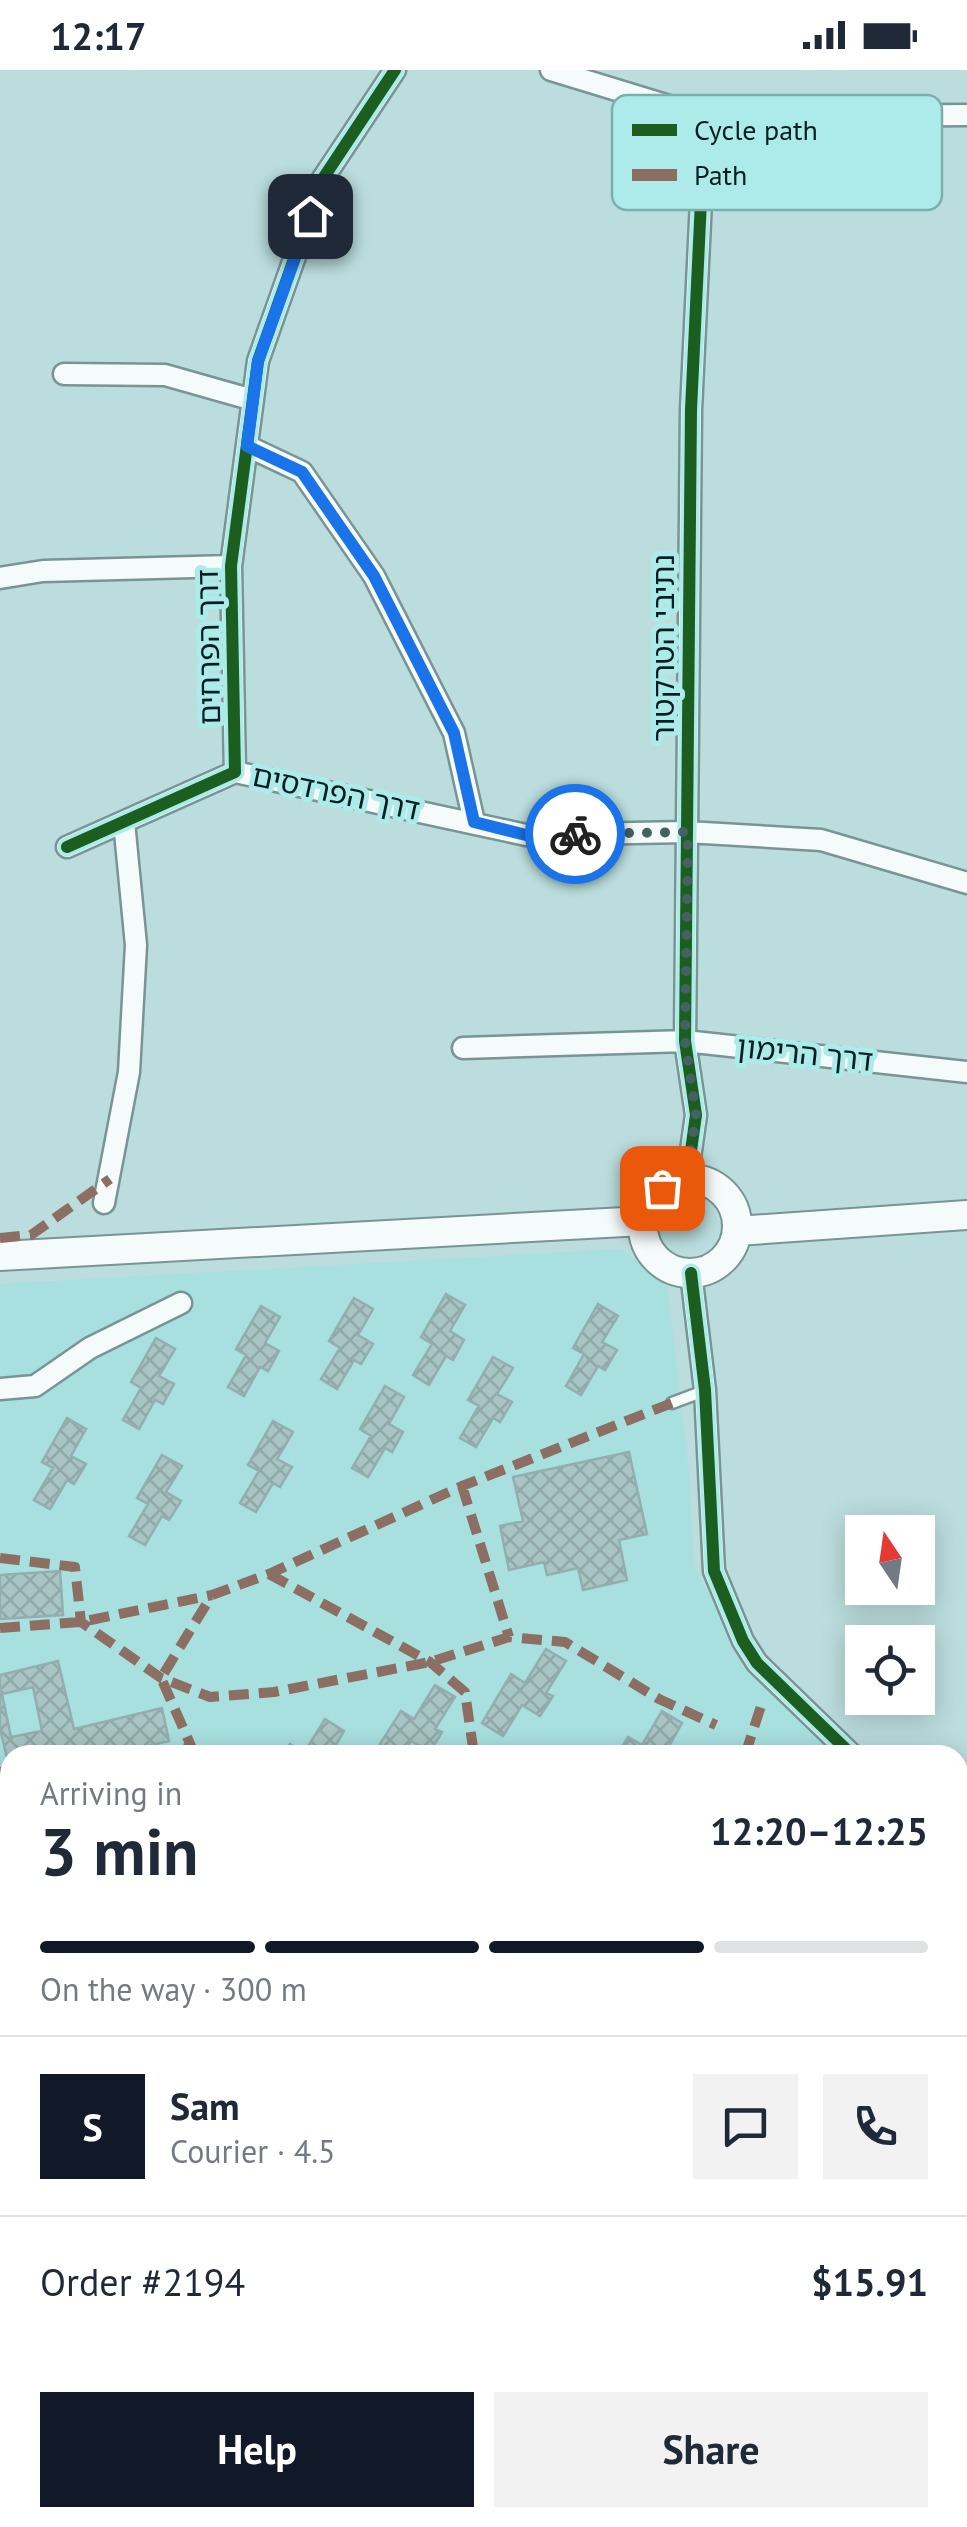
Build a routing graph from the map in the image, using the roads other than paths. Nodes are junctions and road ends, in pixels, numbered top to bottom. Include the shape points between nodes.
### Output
1 (395, 70) edge
2 (551, 70) edge
3 (633, 95) edge
4 (942, 114) edge
5 (967, 114) edge
6 (701, 210) edge
7 (64, 374) dead end
8 (253, 400) junction
9 (247, 446) junction
10 (231, 566) junction
11 (0, 578) edge
12 (236, 772) junction
13 (124, 822) junction
14 (474, 822) junction
15 (688, 832) junction
16 (66, 847) dead end
17 (967, 884) edge
18 (685, 1041) junction
19 (463, 1048) dead end
20 (967, 1072) edge
21 (687, 1179) junction
22 (104, 1203) dead end
23 (967, 1216) edge
24 (642, 1221) junction
25 (737, 1231) junction
26 (0, 1256) edge
27 (691, 1274) junction
28 (181, 1303) dead end
29 (0, 1389) edge
30 (705, 1390) junction
31 (672, 1403) dead end
32 (842, 1745) edge

1 - 8 street, דרך הפרחים via 322,180 258,361
2 - 3 street
4 - 5 street
6 - 15 street, נתיבי הטרקטור via 691,410
7 - 8 street via 165,374
8 - 9 street, דרך הפרחים
9 - 10 street, דרך הפרחים
9 - 14 street via 302,472 374,576 454,733
10 - 11 street
10 - 12 street, דרך הפרחים
12 - 13 street
12 - 14 street, דרך הפרדסים
13 - 16 street
13 - 22 street via 136,945 129,1072
14 - 15 street, דרך הפרדסים via 526,835
15 - 17 street, דרך הפרדסים via 821,840
15 - 18 street, נתיבי הטרקטור
18 - 19 street, דרך הרימון
18 - 20 street, דרך הרימון
18 - 21 street, נתיבי הטרקטור via 696,1115
21 - 24 main road via 652,1197
21 - 25 main road via 724,1194
23 - 25 main road
24 - 26 main road
24 - 27 main road via 650,1252 661,1264
25 - 27 main road via 726,1256
27 - 30 street
28 - 29 street via 90,1348 35,1386
30 - 31 lane
30 - 32 street via 714,1571 758,1663

